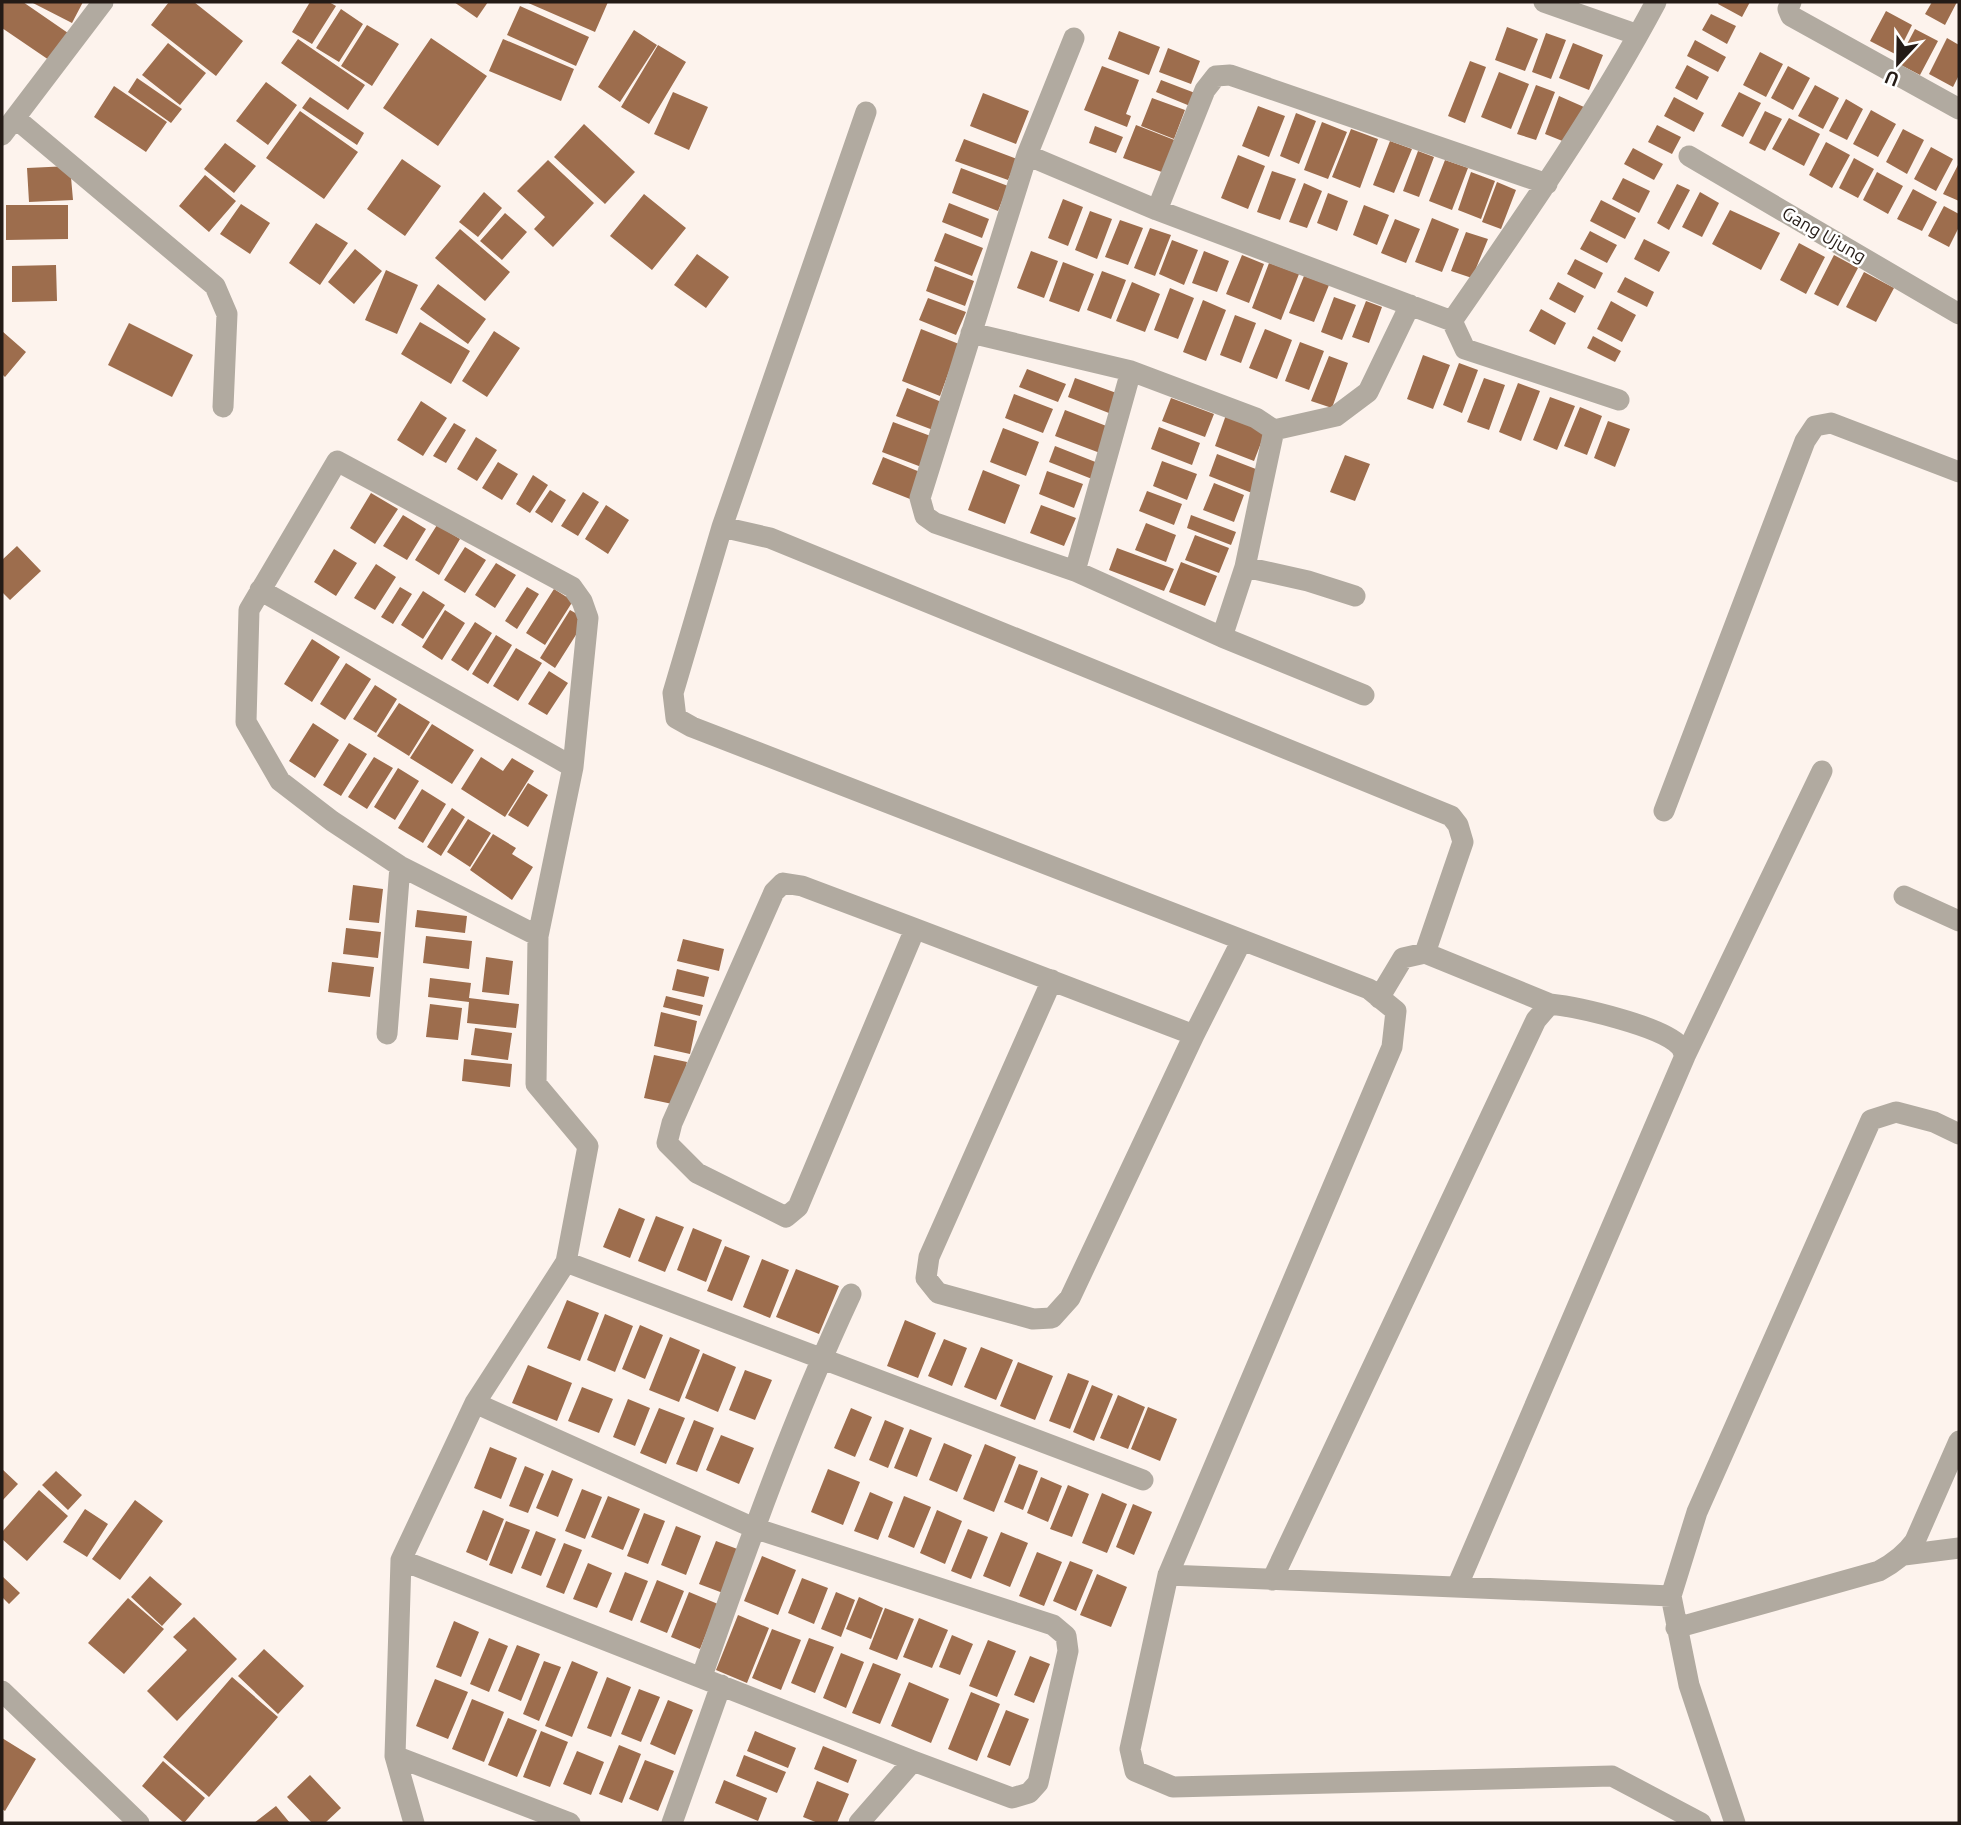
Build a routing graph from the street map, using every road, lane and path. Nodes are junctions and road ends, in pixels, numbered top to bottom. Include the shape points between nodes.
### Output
1 (103, 2) edge
2 (1544, 2) edge
3 (1656, 2) edge
4 (1791, 2) edge
5 (1638, 35) junction
6 (1074, 38) dead end
7 (1959, 109) edge
8 (866, 112) dead end
9 (15, 118) junction
10 (2, 135) edge
11 (1027, 155) junction
12 (1689, 156) dead end
13 (1547, 184) junction
14 (1157, 210) junction
15 (1410, 305) junction
16 (1959, 314) edge
17 (1452, 321) junction
18 (971, 332) junction
19 (1131, 371) junction
20 (1619, 400) dead end
21 (223, 407) dead end
22 (1274, 430) junction
23 (1959, 472) edge
24 (722, 527) junction
25 (1245, 567) junction
26 (1075, 571) junction
27 (260, 590) junction
28 (1355, 596) dead end
29 (1222, 637) junction
30 (1364, 695) dead end
31 (573, 767) junction
32 (1822, 771) dead end
33 (1664, 811) dead end
34 (400, 866) junction
35 (1904, 896) dead end
36 (1959, 921) edge
37 (915, 929) junction
38 (538, 936) junction
39 (1241, 940) junction
40 (1425, 953) junction
41 (1052, 980) junction
42 (1379, 998) junction
43 (1550, 1004) junction
44 (387, 1034) dead end
45 (1194, 1035) junction
46 (1685, 1056) junction
47 (1959, 1134) edge
48 (566, 1262) junction
49 (851, 1294) dead end
50 (820, 1360) junction
51 (475, 1403) junction
52 (1959, 1441) edge
53 (1143, 1480) dead end
54 (754, 1528) junction
55 (1959, 1548) edge
56 (1905, 1555) junction
57 (401, 1560) junction
58 (1168, 1575) junction
59 (1272, 1580) junction
60 (1457, 1587) junction
61 (1671, 1596) junction
62 (1676, 1628) junction
63 (711, 1681) junction
64 (2, 1691) edge
65 (394, 1756) junction
66 (913, 1761) junction
67 (139, 1823) edge
68 (414, 1823) edge
69 (570, 1823) edge
70 (672, 1823) edge
71 (859, 1823) edge
72 (1702, 1823) edge
73 (1735, 1823) edge

1 - 9 street
2 - 5 street
3 - 5 street
4 - 7 street via 1791,16
5 - 13 street
6 - 11 street
8 - 24 street
9 - 10 street
9 - 21 street via 215,285 227,314
11 - 14 street
11 - 18 street
12 - 16 street, Gang Ujung
13 - 14 street via 1230,75 1216,76 1205,90
13 - 17 street
14 - 15 street
15 - 17 street
15 - 22 street via 1368,393 1336,416
17 - 20 street via 1465,349
18 - 19 street
18 - 26 street via 920,498 925,516
19 - 22 street via 1256,418
19 - 26 street
22 - 25 street
23 - 33 street via 1831,423 1815,426 1805,441
24 - 39 street via 673,693 676,718
24 - 40 street via 771,538 1451,816 1463,842
25 - 28 street
25 - 29 street
26 - 29 street
27 - 31 street
27 - 31 street via 337,461 572,587 588,618
27 - 34 street via 249,610 246,722 280,781
29 - 30 street
31 - 38 street
32 - 46 street
34 - 38 street
34 - 44 street
35 - 36 street
37 - 37 street via 802,886 783,883 774,892 672,1123 667,1143 696,1173 786,1217 798,1207
37 - 41 street
38 - 48 street via 536,1084 588,1146
39 - 42 street via 1369,989
39 - 45 street
40 - 42 street via 1404,958
40 - 43 street
41 - 45 street
41 - 45 street via 929,1257 926,1278 938,1293 1033,1320 1052,1318 1070,1298
42 - 58 street via 1396,1011 1392,1047
43 - 46 street via 1657,1031 1680,1046
43 - 59 street via 1536,1020
46 - 60 street
47 - 61 street via 1896,1112 1871,1120 1697,1512
48 - 50 street
48 - 51 street
49 - 50 street
50 - 53 street
50 - 54 street
51 - 54 street
51 - 57 street
52 - 56 street via 1927,1519
54 - 63 street
54 - 66 street via 1053,1625 1066,1636 1068,1651 1038,1783 1028,1793 1012,1798
55 - 56 street
56 - 62 street via 1879,1571
57 - 63 street
57 - 65 street
58 - 59 street
58 - 72 street via 1130,1749 1135,1771 1173,1787 1612,1776
59 - 60 street
60 - 61 street
61 - 62 street
62 - 73 street via 1689,1685
63 - 66 street
63 - 70 street
64 - 67 street
65 - 68 street
65 - 69 street
66 - 71 street

